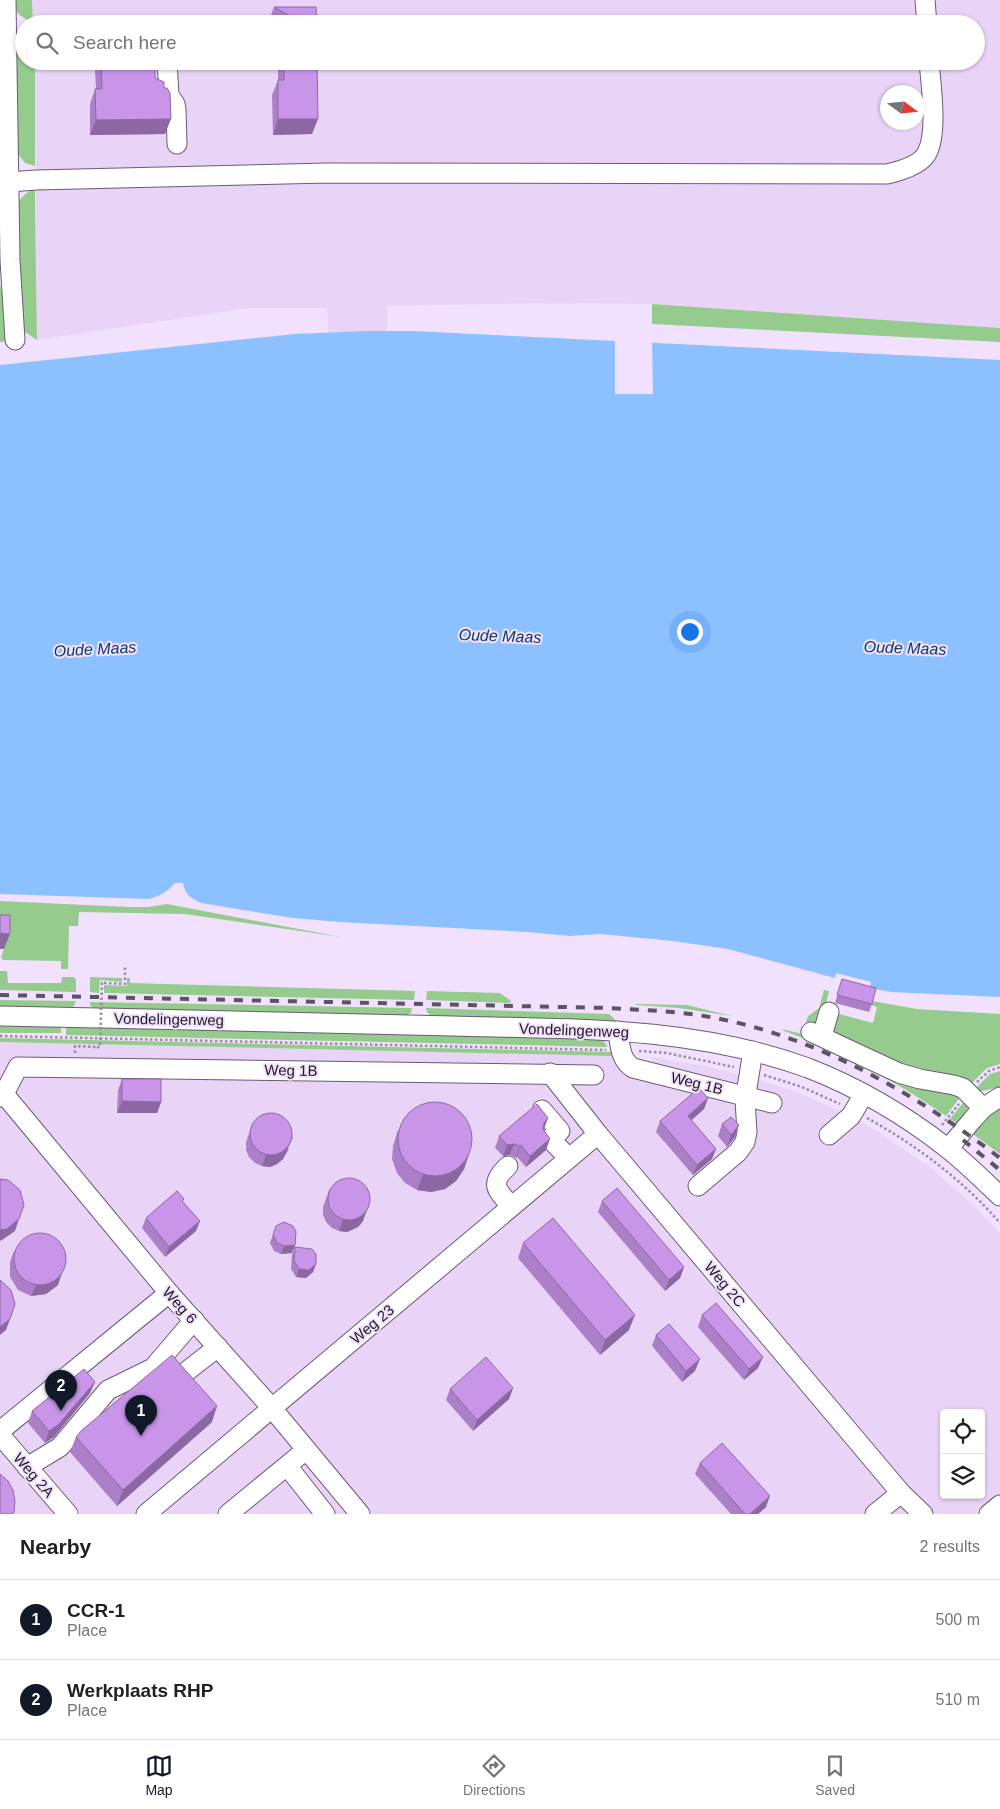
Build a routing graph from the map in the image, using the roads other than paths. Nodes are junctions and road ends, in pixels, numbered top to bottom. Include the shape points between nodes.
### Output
1 (6, 0) edge
2 (925, 0) edge
3 (926, 15) edge
4 (15, 33) edge
5 (167, 70) edge
6 (930, 70) edge
7 (177, 144) dead end
8 (9, 182) junction
9 (5, 218) edge
10 (6, 281) edge
11 (15, 340) dead end
12 (828, 1012) dead end
13 (0, 1016) edge
14 (618, 1031) junction
15 (753, 1051) junction
16 (550, 1073) junction
17 (594, 1075) dead end
18 (864, 1094) junction
19 (2, 1096) edge
20 (745, 1096) junction
21 (1000, 1097) edge
22 (772, 1103) dead end
23 (984, 1108) junction
24 (542, 1110) edge
25 (598, 1134) junction
26 (829, 1135) dead end
27 (948, 1149) junction
28 (569, 1158) junction
29 (508, 1166) dead end
30 (698, 1186) dead end
31 (1000, 1196) edge
32 (511, 1206) junction
33 (169, 1293) junction
34 (194, 1320) junction
35 (218, 1348) junction
36 (187, 1371) edge
37 (271, 1407) junction
38 (0, 1430) edge
39 (0, 1435) edge
40 (306, 1450) junction
41 (26, 1467) junction
42 (288, 1467) junction
43 (901, 1493) junction
44 (1000, 1505) edge
45 (68, 1514) edge
46 (146, 1514) edge
47 (228, 1514) edge
48 (326, 1514) edge
49 (360, 1514) edge
50 (875, 1514) edge
51 (922, 1514) edge
52 (989, 1514) edge

1 - 4 street
2 - 3 street
4 - 8 street
5 - 7 street via 168,95 176,109
6 - 8 street via 933,131 927,154 910,168 888,174 326,173
8 - 9 street
9 - 10 street
10 - 11 street
12 - 23 street via 816,1034 899,1073 954,1084
13 - 14 street, Vondelingenweg
14 - 15 street, Vondelingenweg via 687,1037
14 - 20 street, Weg 1B via 622,1058 633,1068
15 - 18 street, Vondelingenweg via 810,1069
15 - 20 street
16 - 17 street, Weg 1B
16 - 19 street, Weg 1B via 18,1067
16 - 25 street, Weg 2C
18 - 26 street via 851,1116
18 - 27 street, Vondelingenweg
19 - 33 street, Weg 6
20 - 22 street, Weg 1B
20 - 30 street via 746,1138 743,1147
21 - 23 street
23 - 27 street
24 - 28 street via 560,1131 550,1139
25 - 28 street, Weg 23
25 - 43 street, Weg 2C
27 - 31 street, Vondelingenweg
28 - 32 street, Weg 23
29 - 32 street via 498,1175 496,1182
32 - 37 street, Weg 23
33 - 34 street, Weg 6
33 - 38 street
34 - 35 street, Weg 6
34 - 41 street via 153,1368 108,1390 60,1447
35 - 36 street
35 - 37 street, Weg 6
37 - 40 street, Weg 6
37 - 46 street, Weg 23
39 - 41 street, Weg 2A
40 - 42 street
40 - 49 street, Weg 6
41 - 45 street, Weg 2A
42 - 47 street
42 - 48 street
43 - 50 street
43 - 51 street
44 - 52 street

